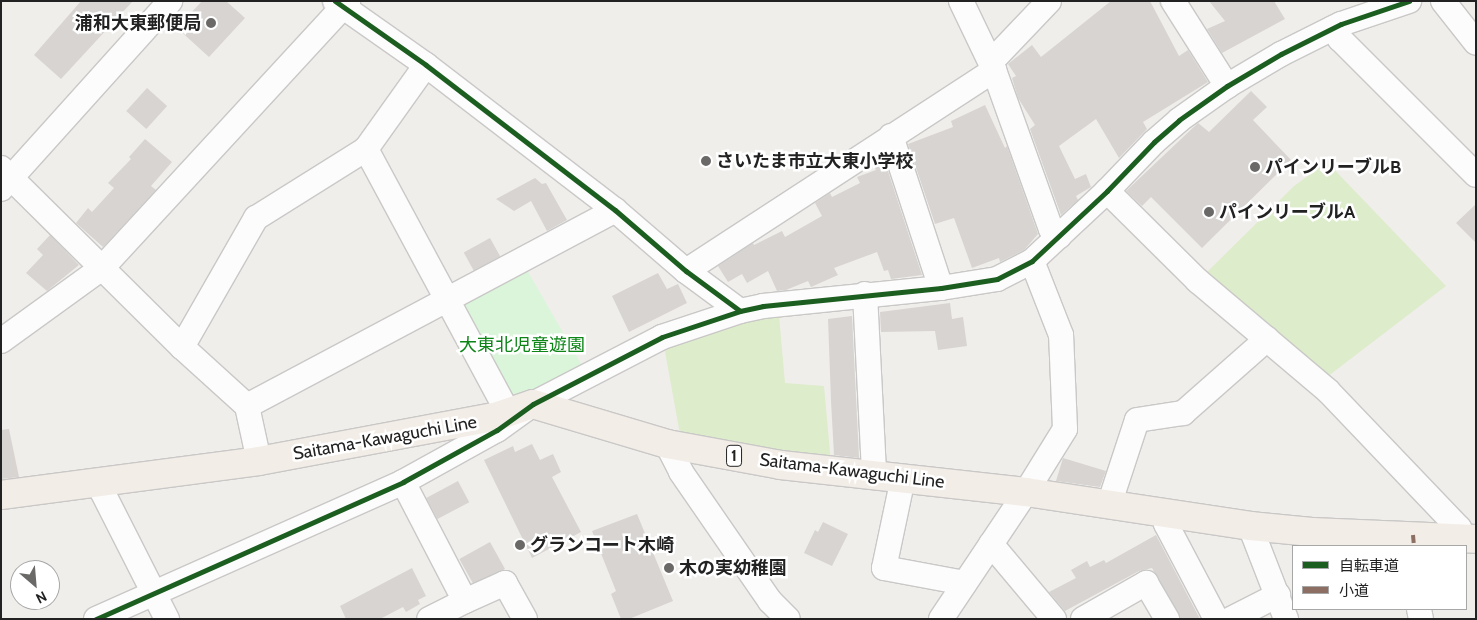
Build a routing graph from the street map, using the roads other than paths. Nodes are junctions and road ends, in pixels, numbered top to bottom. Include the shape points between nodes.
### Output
1 (170, 1) edge
2 (961, 1) edge
3 (1049, 1) edge
4 (1173, 1) edge
5 (1443, 1) edge
6 (1402, 2) edge
7 (341, 3) edge
8 (1333, 28) junction
9 (1476, 43) edge
10 (426, 65) junction
11 (992, 66) junction
12 (1227, 86) junction
13 (891, 136) junction
14 (366, 149) junction
15 (1476, 175) edge
16 (4, 178) edge
17 (1107, 191) junction
18 (615, 210) junction
19 (1060, 236) junction
20 (1032, 261) junction
21 (102, 268) junction
22 (686, 271) junction
23 (940, 288) junction
24 (865, 294) junction
25 (447, 301) junction
26 (740, 310) junction
27 (1267, 339) junction
28 (1, 340) edge
29 (182, 347) junction
30 (533, 404) junction
31 (247, 406) junction
32 (508, 413) junction
33 (667, 444) junction
34 (259, 461) junction
35 (874, 474) junction
36 (903, 478) junction
37 (403, 482) junction
38 (100, 483) junction
39 (1026, 492) junction
40 (1, 495) edge
41 (1109, 505) junction
42 (1167, 515) junction
43 (1250, 526) junction
44 (1467, 538) edge
45 (991, 544) junction
46 (965, 583) junction
47 (154, 592) junction
48 (1278, 595) junction
49 (465, 601) junction
50 (96, 619) edge
51 (167, 619) edge
52 (429, 619) edge
53 (525, 619) edge
54 (788, 619) edge
55 (941, 619) edge
56 (1054, 619) edge
57 (1083, 619) edge
58 (1166, 619) edge
59 (1216, 619) edge
60 (1231, 619) edge
61 (1286, 619) edge

1 - 16 street
2 - 11 street
3 - 11 street
4 - 12 street
5 - 9 street
6 - 8 street
7 - 10 street
7 - 21 street
8 - 12 street
8 - 15 street via 1340,39
10 - 14 street
10 - 18 street
11 - 13 street
11 - 19 street via 1050,229
12 - 17 street via 1179,120
13 - 22 street
13 - 23 street
14 - 25 street
14 - 29 street via 256,218
16 - 21 street
17 - 19 street
17 - 27 street via 1198,281
18 - 22 street
18 - 25 street
19 - 20 street
20 - 23 street via 997,279
20 - 39 street via 1061,335 1064,429
21 - 28 street
21 - 29 street
22 - 26 street
23 - 24 street
24 - 26 street
24 - 35 street
25 - 31 street
25 - 32 street
26 - 30 street via 662,337
27 - 41 street via 1183,413 1137,420
27 - 44 street via 1328,391
29 - 31 street
30 - 32 main road, Saitama-Kawaguchi Line
30 - 33 main road, Saitama-Kawaguchi Line / 1
30 - 37 street via 498,430
31 - 34 street
32 - 34 main road, Saitama-Kawaguchi Line
33 - 35 main road, Saitama-Kawaguchi Line / 1 via 781,465
33 - 54 street via 681,472 765,593
34 - 38 main road, Saitama-Kawaguchi Line
35 - 36 main road, Saitama-Kawaguchi Line / 1
36 - 39 main road, Saitama-Kawaguchi Line / 1
36 - 46 street via 884,568
37 - 47 street
37 - 49 street
38 - 40 main road, Saitama-Kawaguchi Line
38 - 47 street
39 - 41 main road, Saitama-Kawaguchi Line / 1
39 - 45 street
41 - 42 main road, Saitama-Kawaguchi Line / 1
42 - 43 main road, Saitama-Kawaguchi Line / 1
42 - 59 street via 1166,524
43 - 44 main road, Saitama-Kawaguchi Line / 1 via 1312,532
43 - 48 street
45 - 46 street
45 - 56 street
46 - 55 street
47 - 50 street
47 - 51 street
48 - 60 street
48 - 61 street
49 - 52 street
49 - 53 street via 505,584
57 - 58 street via 1146,583

